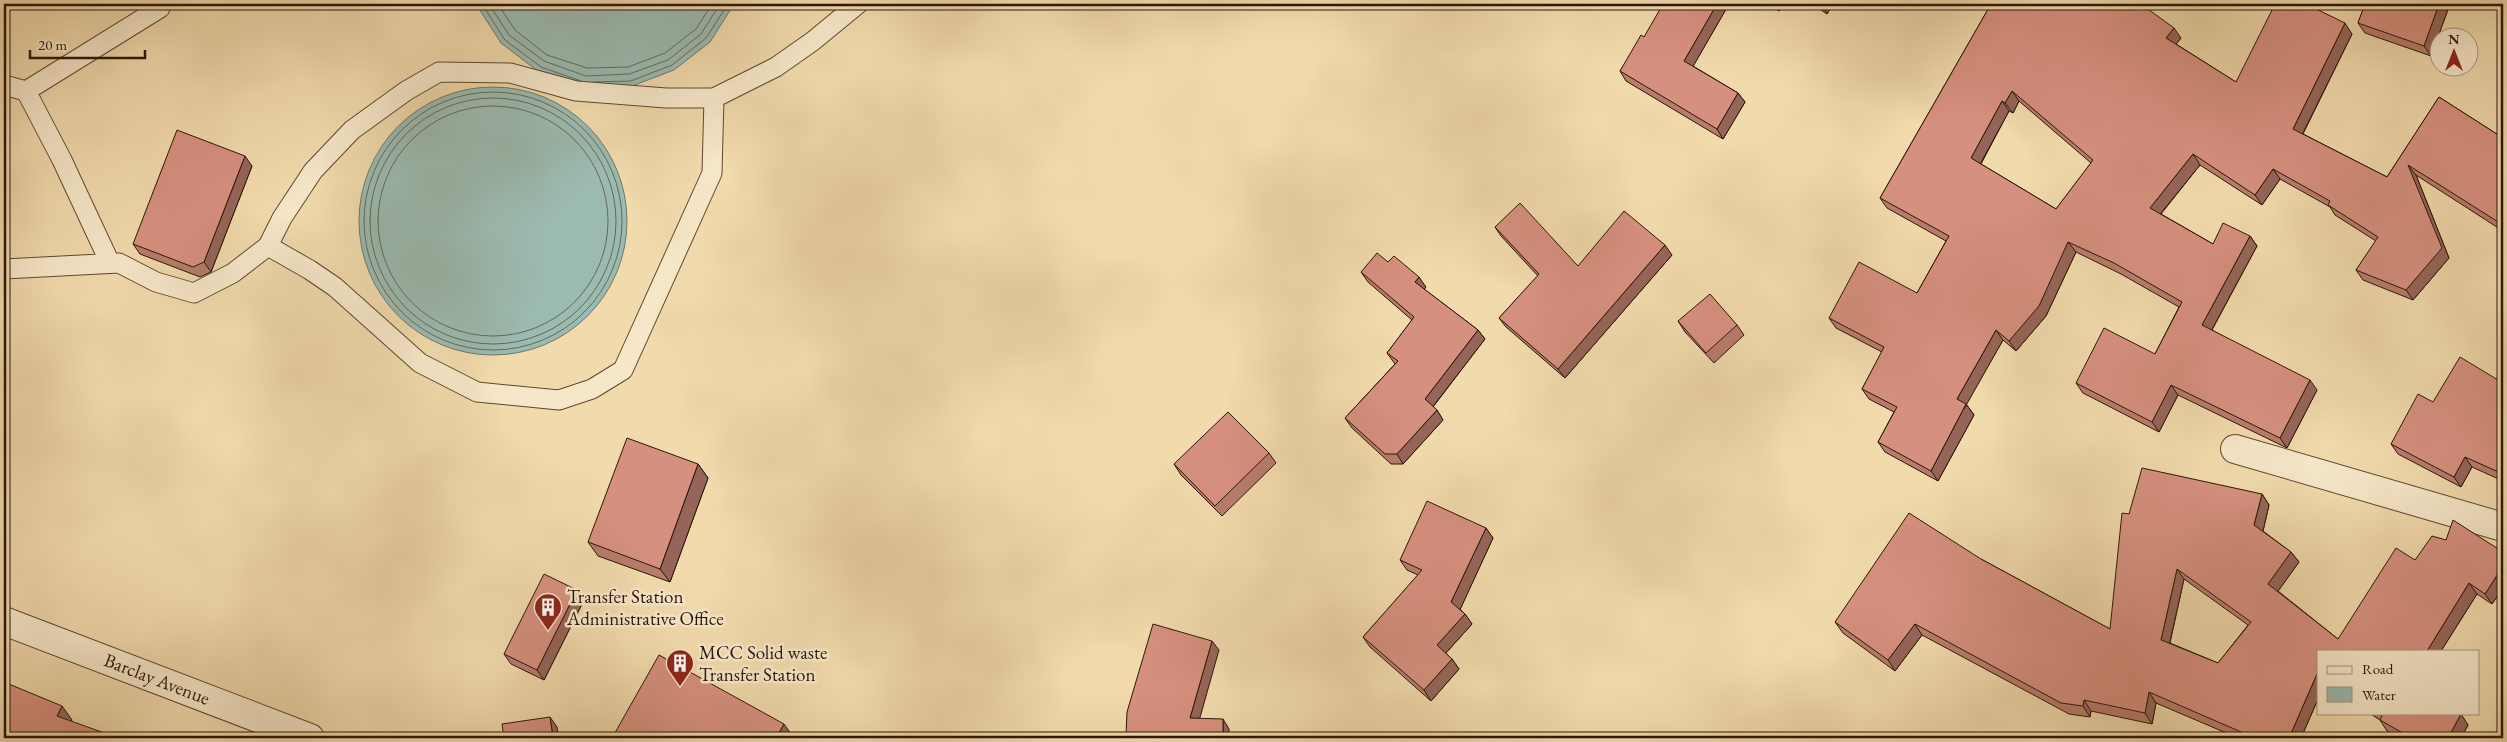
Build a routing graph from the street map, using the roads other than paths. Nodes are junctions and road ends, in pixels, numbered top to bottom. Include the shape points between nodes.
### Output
1 (858, 4) edge
2 (160, 8) dead end
3 (4, 85) edge
4 (26, 91) junction
5 (714, 98) junction
6 (268, 246) junction
7 (110, 263) junction
8 (4, 269) edge
9 (2235, 449) dead end
10 (2503, 528) edge
11 (4, 621) edge
12 (310, 738) edge

1 - 5 lane via 776,66
2 - 4 lane
3 - 4 lane
4 - 7 lane
5 - 6 lane via 576,91 510,73 439,72 352,130 313,171
5 - 6 lane via 712,173 623,370 592,389 559,400 477,392 420,363 335,288
6 - 7 lane via 232,273 194,293 156,282 119,263
7 - 8 lane
9 - 10 street
11 - 12 street, Barclay Avenue

